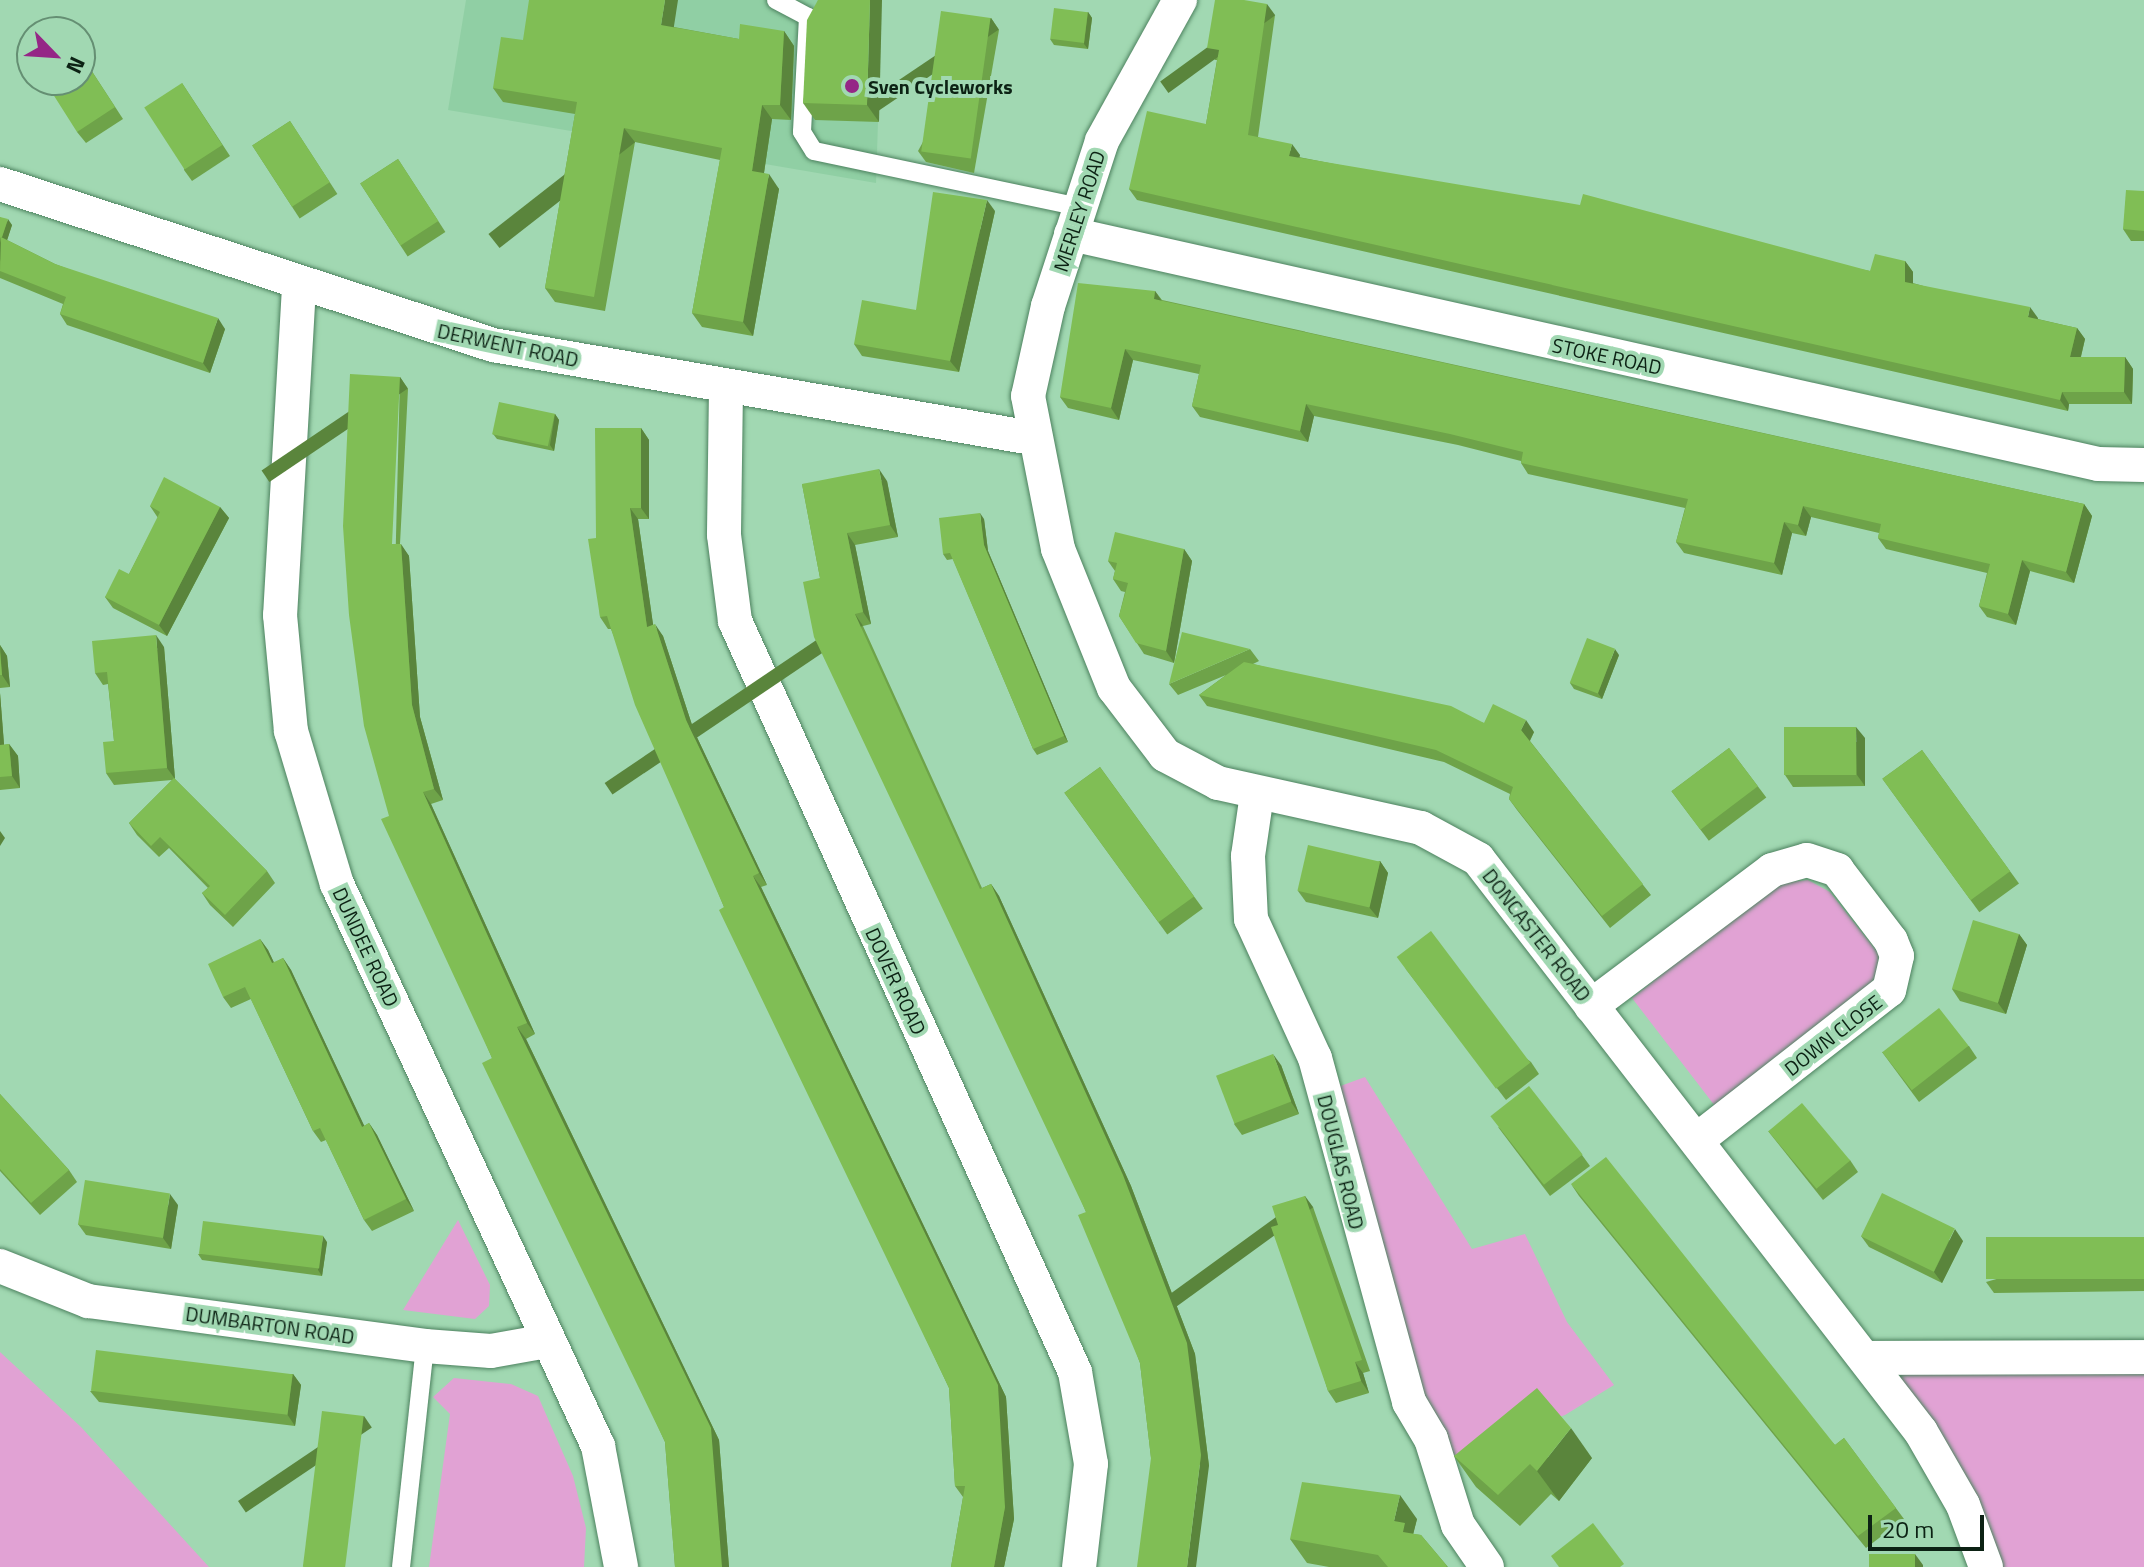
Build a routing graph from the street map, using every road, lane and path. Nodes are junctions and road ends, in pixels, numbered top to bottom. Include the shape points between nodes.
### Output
1 (776, 0) edge
2 (1180, 0) edge
3 (0, 184) edge
4 (1075, 220) junction
5 (299, 287) junction
6 (726, 389) junction
7 (1032, 438) junction
8 (2144, 465) edge
9 (1257, 794) junction
10 (1591, 1006) junction
11 (1698, 1139) junction
12 (0, 1266) edge
13 (547, 1341) junction
14 (425, 1346) junction
15 (2144, 1357) edge
16 (1865, 1358) junction
17 (401, 1567) edge
18 (621, 1567) edge
19 (1079, 1567) edge
20 (1487, 1567) edge
21 (1986, 1567) edge

1 - 4 lane via 808,17 802,132 814,151
2 - 4 street, MERLEY ROAD via 1102,141
3 - 5 street, DERWENT ROAD
4 - 7 street, MERLEY ROAD via 1035,352 1028,396
4 - 8 street, STOKE ROAD via 2098,464
5 - 6 street, DERWENT ROAD via 493,345
5 - 13 street, DUNDEE ROAD via 280,615 291,731 337,884
6 - 7 street, DERWENT ROAD
6 - 19 street, DOVER ROAD via 724,535 735,621 1075,1372 1091,1464
7 - 9 street, DONCASTER ROAD via 1082,622 1129,714 1165,755
9 - 10 street, DONCASTER ROAD via 1333,806 1452,840 1478,859
9 - 20 street, DOUGLAS ROAD via 1248,856 1251,919 1315,1058 1409,1402 1431,1439 1458,1525
10 - 11 street, DONCASTER ROAD
10 - 11 street, DOWN CLOSE via 1772,870 1807,860 1837,870 1891,941 1897,956 1889,990
11 - 16 street, DONCASTER ROAD
12 - 14 street, DUMBARTON ROAD via 88,1301
13 - 14 street, DUMBARTON ROAD via 491,1351
13 - 18 street, DUNDEE ROAD via 598,1446
14 - 17 lane
15 - 16 street
16 - 21 street, DONCASTER ROAD via 1942,1465

